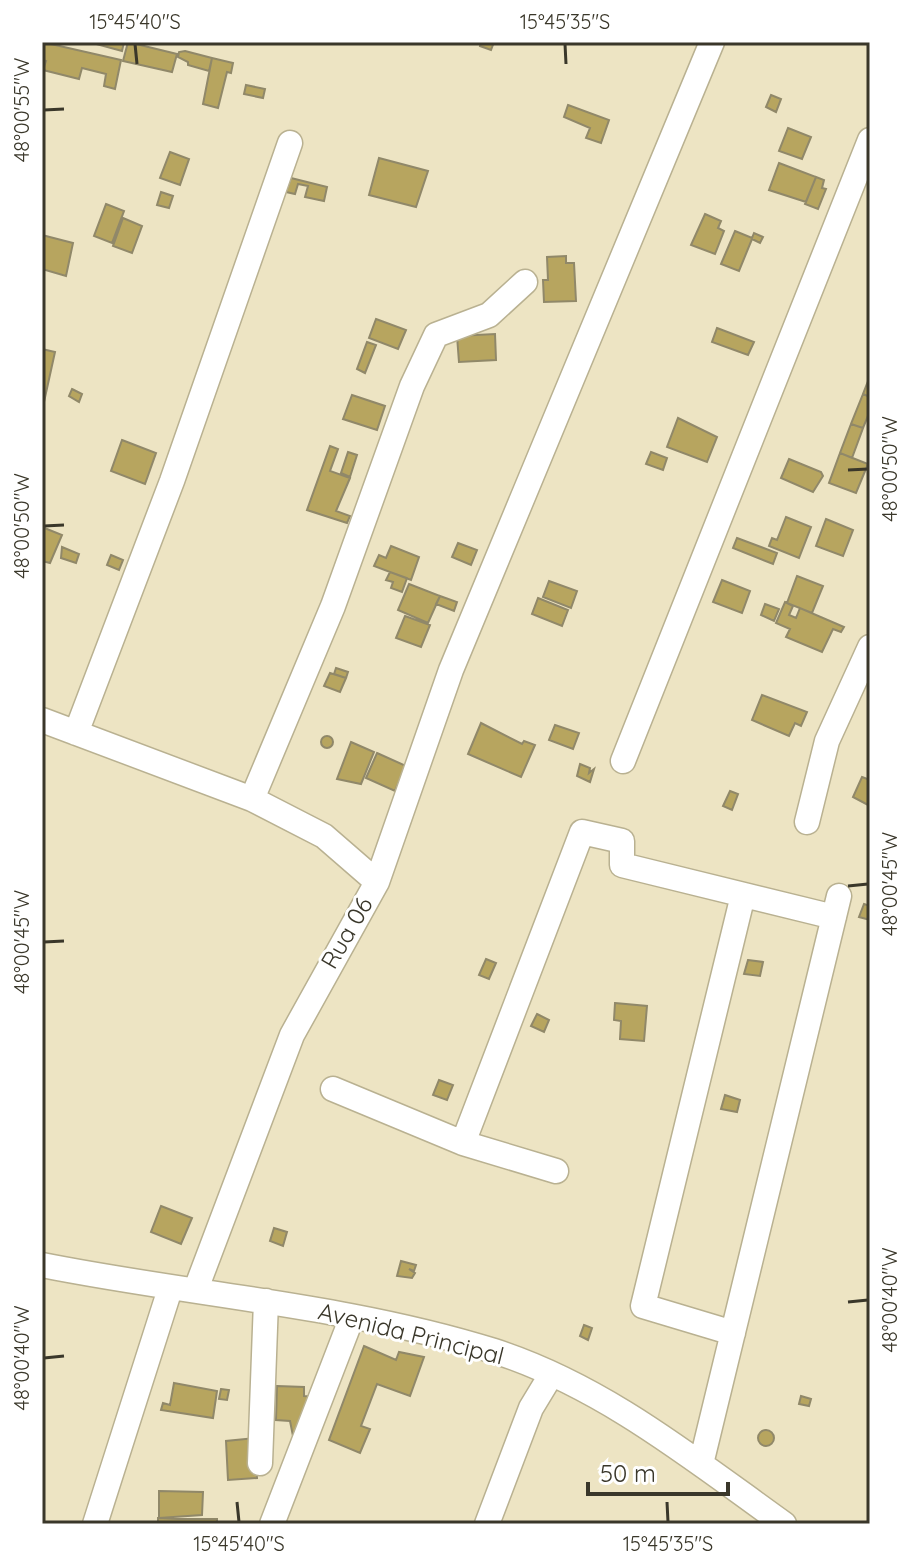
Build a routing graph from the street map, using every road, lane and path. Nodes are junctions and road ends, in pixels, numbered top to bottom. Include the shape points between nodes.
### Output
1 (712, 42) edge
2 (870, 140) edge
3 (290, 143) dead end
4 (525, 282) dead end
5 (870, 647) edge
6 (43, 724) edge
7 (76, 733) junction
8 (623, 761) dead end
9 (252, 799) junction
10 (807, 822) dead end
11 (377, 882) junction
12 (743, 895) junction
13 (333, 1089) dead end
14 (463, 1143) junction
15 (556, 1171) dead end
16 (42, 1265) edge
17 (170, 1289) junction
18 (196, 1289) junction
19 (266, 1301) junction
20 (352, 1317) junction
21 (733, 1333) junction
22 (551, 1375) junction
23 (260, 1463) dead end
24 (701, 1464) junction
25 (95, 1524) edge
26 (272, 1524) edge
27 (487, 1524) edge
28 (784, 1524) edge

1 - 11 street via 451,670
2 - 8 street
3 - 7 street via 172,481
4 - 9 street via 489,315 436,335 412,386 333,606
5 - 10 street via 827,741
6 - 7 street, Rua 06
7 - 9 street, Rua 06
9 - 11 street, Rua 06 via 324,836
11 - 18 street, Rua 06 via 292,1035
12 - 14 street via 622,865 622,841 582,832
12 - 21 street via 643,1306
12 - 21 street via 837,906
13 - 14 street
14 - 15 street
16 - 17 street, Avenida Principal
17 - 18 street, Avenida Principal
17 - 25 street
18 - 19 street, Avenida Principal
19 - 20 street, Avenida Principal
19 - 23 street
20 - 22 street, Avenida Principal via 495,1351
20 - 26 street
21 - 24 street
22 - 24 street, Avenida Principal via 636,1418
22 - 27 street via 531,1408
24 - 28 street, Avenida Principal

